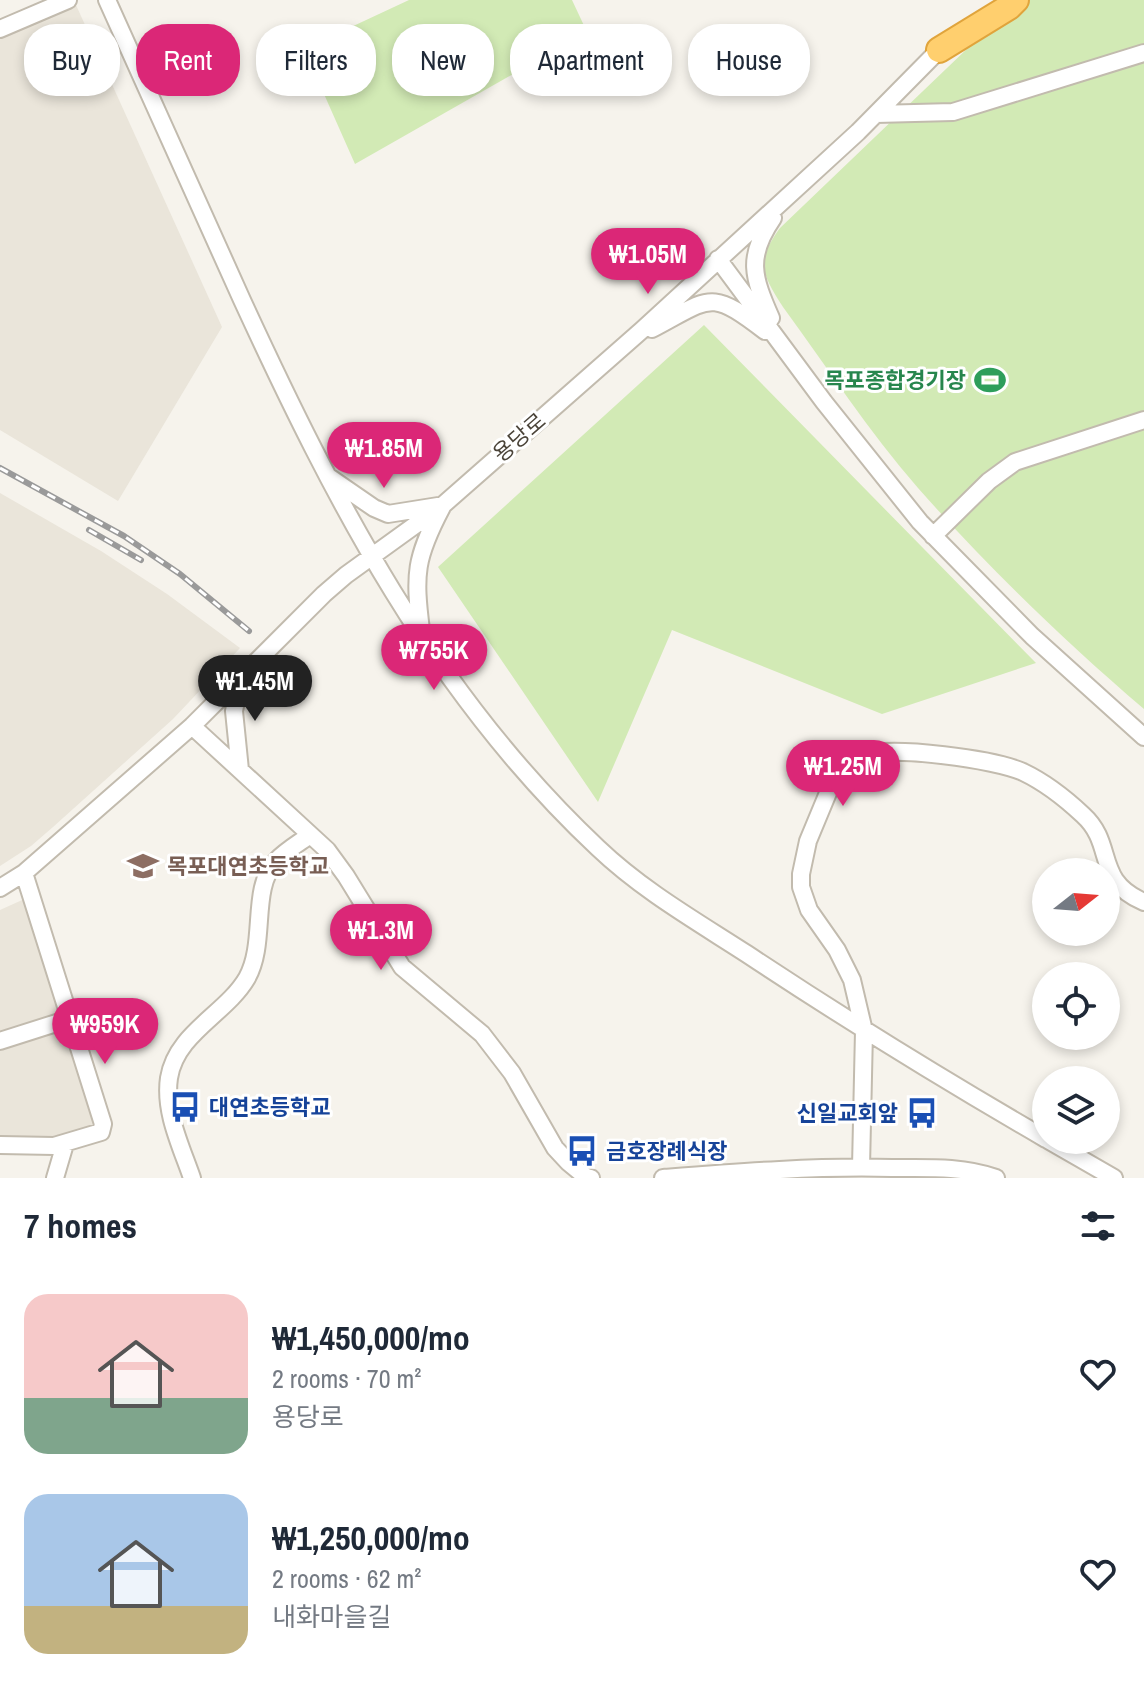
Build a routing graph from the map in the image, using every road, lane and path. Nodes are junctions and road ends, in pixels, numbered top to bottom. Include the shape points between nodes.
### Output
1 (68, 0) edge
2 (107, 0) edge
3 (987, 0) edge
4 (1016, 0) edge
5 (0, 29) edge
6 (939, 50) junction
7 (1144, 53) edge
8 (876, 114) junction
9 (790, 194) junction
10 (718, 259) junction
11 (629, 341) junction
12 (783, 345) junction
13 (1144, 420) edge
14 (326, 475) junction
15 (443, 505) junction
16 (933, 536) junction
17 (370, 557) junction
18 (421, 636) junction
19 (242, 674) junction
20 (192, 726) junction
21 (1144, 737) edge
22 (240, 770) junction
23 (310, 835) junction
24 (24, 873) junction
25 (0, 888) edge
26 (1144, 902) edge
27 (69, 1019) junction
28 (864, 1031) junction
29 (0, 1041) edge
30 (1032, 1130) edge
31 (65, 1144) junction
32 (0, 1145) edge
33 (1073, 1154) edge
34 (861, 1167) junction
35 (55, 1178) edge
36 (192, 1178) edge
37 (591, 1178) edge
38 (663, 1178) edge
39 (996, 1178) edge
40 (1114, 1178) edge

1 - 5 street
2 - 14 street
3 - 6 highway, 용당로
4 - 6 highway
6 - 8 street, 용당로
7 - 8 street via 953,112
8 - 9 street, 용당로
9 - 10 street, 용당로
9 - 12 street via 757,245 754,266 758,289
10 - 11 street, 용당로
10 - 12 street
11 - 12 street via 710,301 731,306
11 - 15 street, 용당로
12 - 16 street
13 - 16 street via 1015,462
14 - 15 street via 388,514
14 - 17 street
15 - 17 street, 용당로
15 - 18 street via 423,543 418,567
16 - 21 street
17 - 18 street
17 - 19 street, 용당로
18 - 28 street via 499,743 598,848 652,893
19 - 20 street, 용당로
19 - 22 street via 234,711
20 - 22 street
20 - 24 street, 용당로
22 - 23 street
23 - 36 street via 275,862 263,886 256,959 247,977 187,1040 170,1075 171,1116
23 - 37 street via 333,857 402,967 482,1034 512,1073 555,1148
24 - 25 street, 용당로
24 - 27 street
26 - 28 street via 1115,882 1084,815 1022,772 941,755 861,756 835,776 808,841 801,874 809,910 852,980
27 - 29 street
27 - 31 street via 103,1124 101,1132
28 - 30 street
28 - 34 street
31 - 32 street
31 - 35 street
33 - 40 street
34 - 38 street
34 - 39 street via 959,1170

